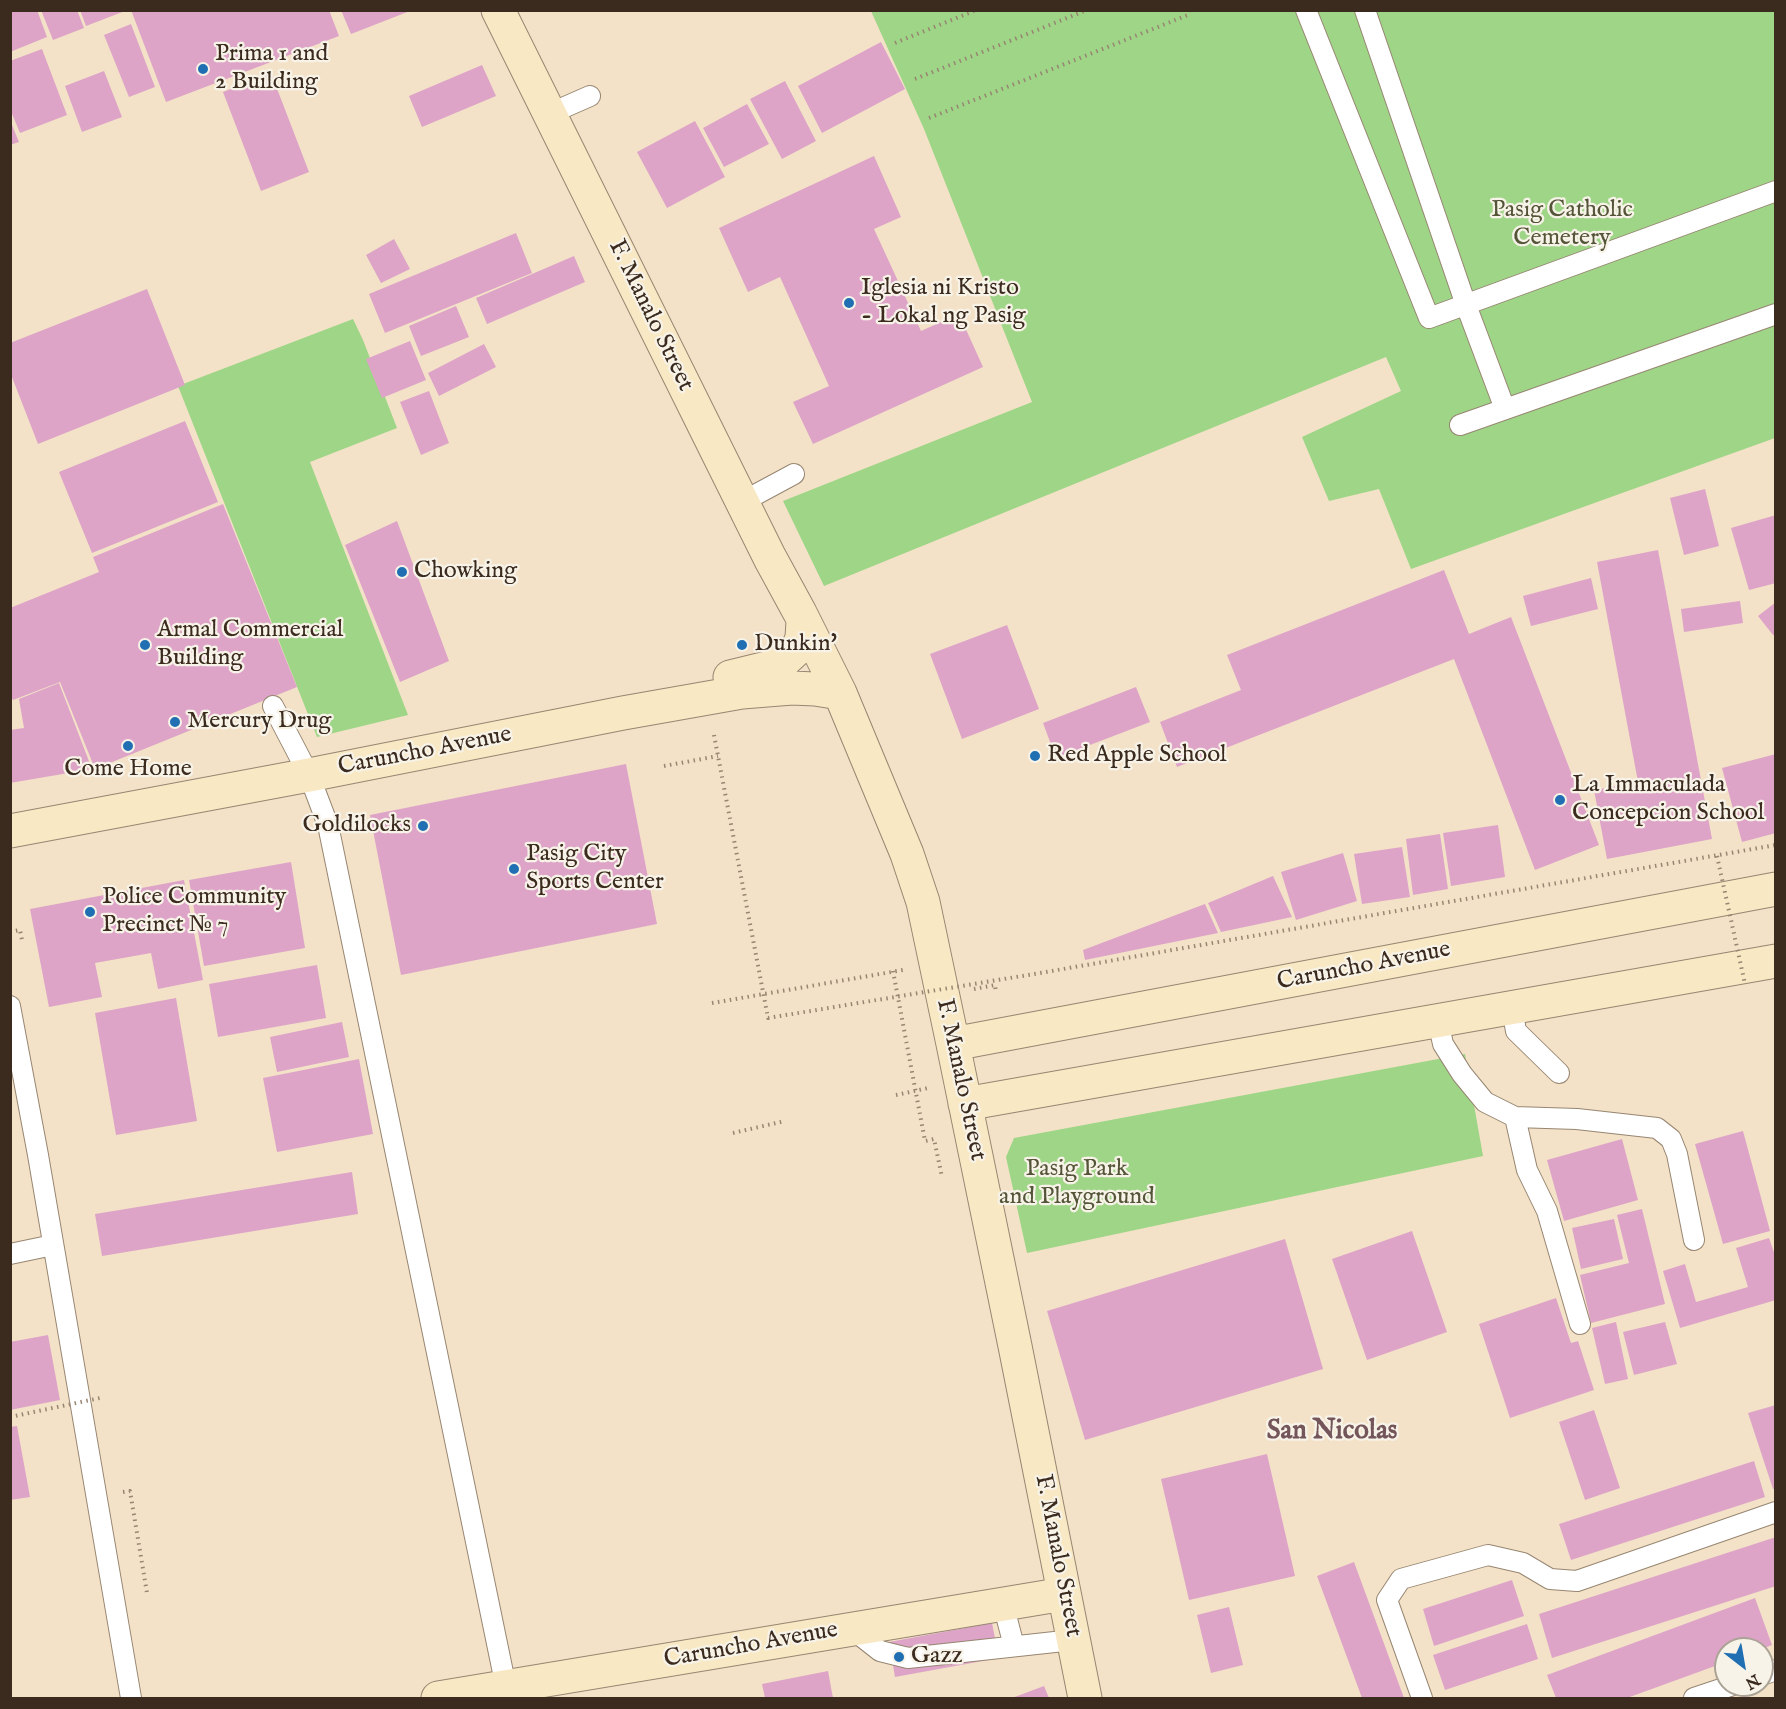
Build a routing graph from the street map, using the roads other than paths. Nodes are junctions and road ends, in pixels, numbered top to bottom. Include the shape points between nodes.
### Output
1 (498, 10) edge
2 (1306, 10) edge
3 (1365, 10) edge
4 (590, 96) dead end
5 (549, 114) junction
6 (1776, 191) edge
7 (1466, 305) junction
8 (1776, 314) edge
9 (1505, 409) junction
10 (1460, 425) dead end
11 (794, 474) dead end
12 (742, 502) junction
13 (803, 621) junction
14 (840, 693) junction
15 (273, 706) dead end
16 (623, 713) junction
17 (309, 775) junction
18 (10, 831) edge
19 (1776, 889) edge
20 (1776, 961) edge
21 (10, 1006) edge
22 (1512, 1008) junction
23 (1438, 1021) junction
24 (1060, 1024) junction
25 (953, 1044) junction
26 (1559, 1073) dead end
27 (977, 1102) junction
28 (1515, 1117) junction
29 (1694, 1240) dead end
30 (53, 1245) junction
31 (10, 1254) edge
32 (1580, 1324) dead end
33 (1776, 1512) edge
34 (1064, 1594) junction
35 (1003, 1604) junction
36 (852, 1629) junction
37 (1073, 1640) junction
38 (1014, 1646) junction
39 (506, 1687) junction
40 (1714, 1691) edge
41 (130, 1698) edge
42 (438, 1698) edge
43 (1085, 1698) edge
44 (1422, 1698) edge
45 (1694, 1698) edge

1 - 5 main road, F. Manalo Street
2 - 7 lane via 1429,318
3 - 7 lane
4 - 5 lane
5 - 12 main road, F. Manalo Street
6 - 7 lane
7 - 9 lane
8 - 9 lane
9 - 10 lane
11 - 12 lane
12 - 13 main road, F. Manalo Street
13 - 14 main road, F. Manalo Street
13 - 16 main road via 798,648 774,666 649,697
14 - 16 main road, Caruncho Avenue via 768,689
14 - 25 main road, F. Manalo Street via 908,854 923,902
15 - 17 lane
16 - 17 main road, Caruncho Avenue
17 - 18 main road, Caruncho Avenue
17 - 39 lane via 328,825
19 - 24 main road, Caruncho Avenue
20 - 22 main road
21 - 30 lane
22 - 23 main road
22 - 26 lane via 1516,1031
23 - 27 main road
23 - 28 lane via 1443,1044 1462,1074 1485,1102
24 - 25 main road, Caruncho Avenue
24 - 27 main road via 1026,1049 982,1058 975,1066
25 - 27 main road, F. Manalo Street
27 - 34 main road, F. Manalo Street
28 - 29 lane via 1657,1128 1671,1138 1677,1154
28 - 32 lane via 1527,1170 1548,1211
30 - 31 lane
30 - 41 lane
33 - 44 lane via 1577,1581 1551,1579 1523,1563 1488,1555 1401,1579 1387,1600
34 - 35 main road, Caruncho Avenue
34 - 37 main road, F. Manalo Street
35 - 36 main road, Caruncho Avenue
35 - 38 lane
36 - 38 lane via 880,1651 908,1658
36 - 39 main road, Caruncho Avenue
37 - 38 lane
37 - 43 main road, F. Manalo Street
39 - 42 main road, Caruncho Avenue
40 - 45 lane

